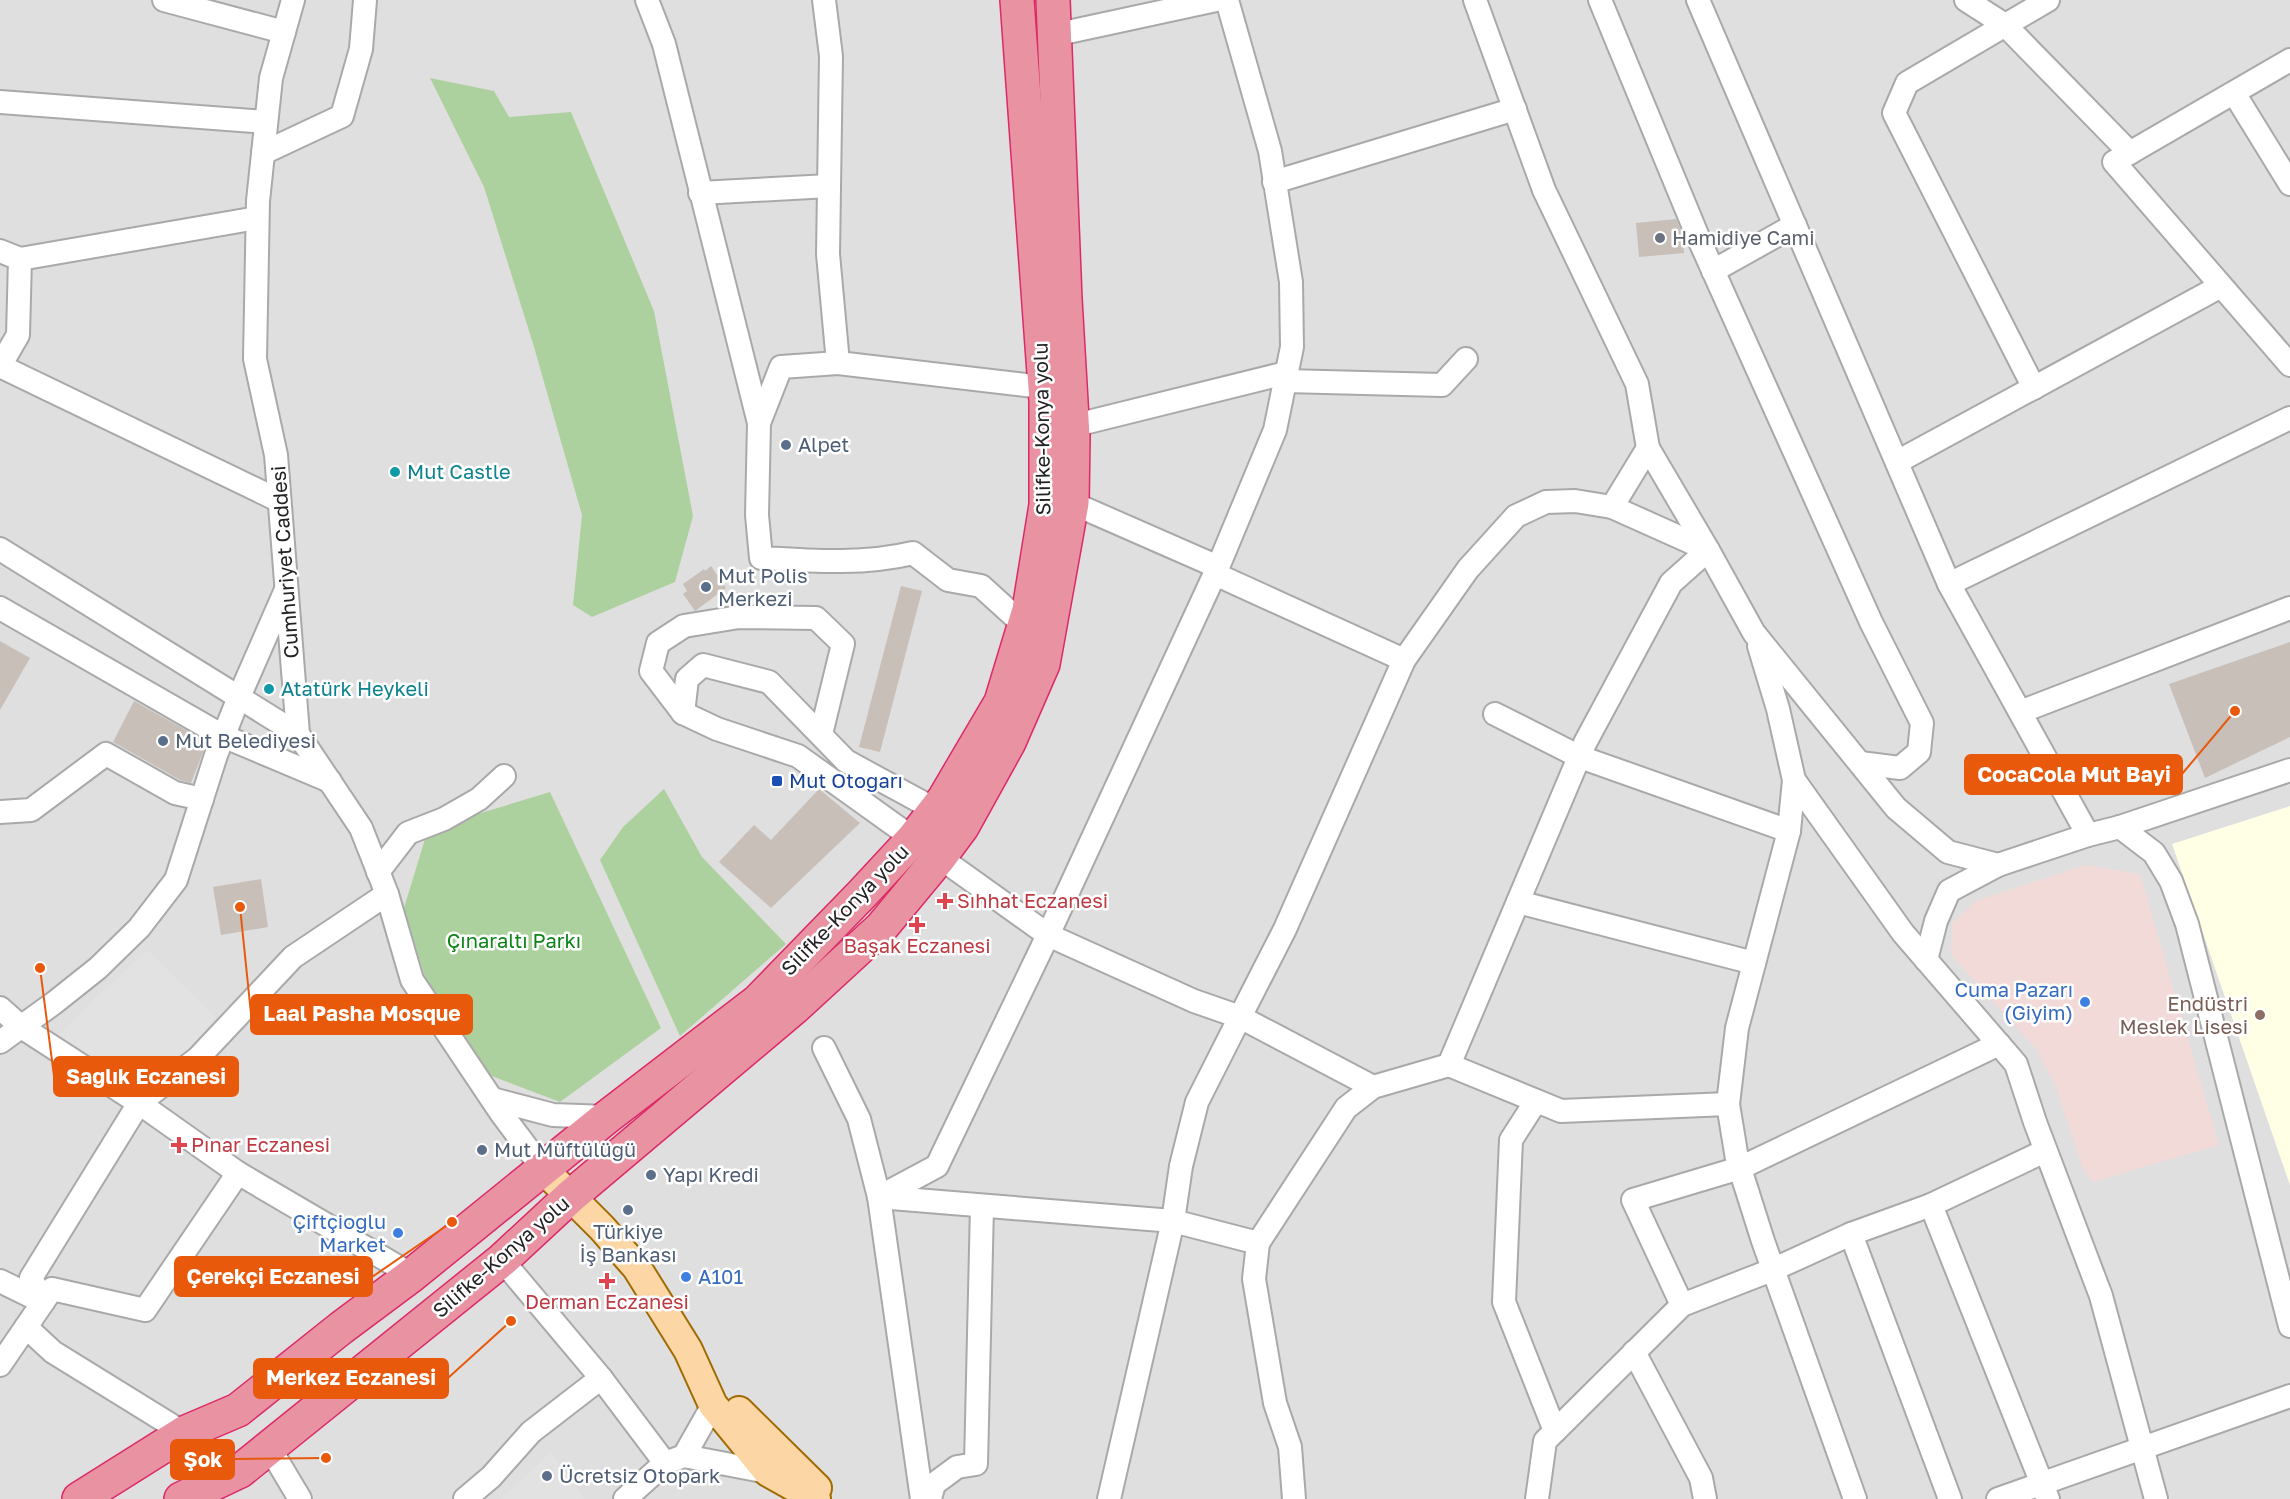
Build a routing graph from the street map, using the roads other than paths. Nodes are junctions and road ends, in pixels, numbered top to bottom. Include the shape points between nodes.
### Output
1 (164, 0) edge
2 (292, 0) edge
3 (365, 0) edge
4 (647, 0) edge
5 (824, 0) edge
6 (1017, 0) edge
7 (1053, 0) edge
8 (1216, 0) edge
9 (1227, 0) edge
10 (1475, 0) edge
11 (1600, 0) edge
12 (1698, 0) edge
13 (1966, 0) edge
14 (2048, 0) edge
15 (2005, 25) junction
16 (284, 32) junction
17 (1054, 35) junction
18 (2290, 60) edge
19 (2234, 93) junction
20 (0, 102) edge
21 (1515, 109) junction
22 (266, 122) junction
23 (263, 153) junction
24 (2130, 153) junction
25 (1274, 182) junction
26 (2290, 184) edge
27 (829, 186) junction
28 (700, 193) junction
29 (257, 218) junction
30 (1795, 225) junction
31 (10, 255) edge
32 (1713, 271) junction
33 (2221, 286) junction
34 (1466, 358) dead end
35 (838, 363) junction
36 (2290, 364) edge
37 (0, 366) edge
38 (1286, 377) junction
39 (1057, 388) junction
40 (2034, 388) junction
41 (2290, 418) edge
42 (759, 423) junction
43 (1072, 426) junction
44 (1648, 448) junction
45 (1897, 462) junction
46 (279, 500) junction
47 (1072, 503) junction
48 (1612, 507) junction
49 (0, 549) edge
50 (1708, 550) junction
51 (1216, 570) junction
52 (1949, 584) junction
53 (287, 588) junction
54 (0, 608) edge
55 (2290, 608) edge
56 (1024, 625) junction
57 (1754, 633) junction
58 (1404, 660) junction
59 (239, 697) junction
60 (2020, 712) junction
61 (683, 713) junction
62 (1495, 714) dead end
63 (298, 734) junction
64 (821, 734) junction
65 (223, 736) junction
66 (1580, 757) junction
67 (1860, 763) junction
68 (2290, 770) edge
69 (504, 776) dead end
70 (1794, 780) junction
71 (330, 781) junction
72 (202, 799) junction
73 (936, 808) junction
74 (0, 812) edge
75 (962, 827) junction
76 (2120, 827) junction
77 (1789, 831) junction
78 (2088, 835) junction
79 (913, 839) junction
80 (939, 858) junction
81 (1998, 865) junction
82 (378, 872) junction
83 (387, 894) junction
84 (1518, 902) junction
85 (1048, 935) junction
86 (1926, 960) junction
87 (1755, 963) junction
88 (0, 1008) edge
89 (1240, 1017) junction
90 (20, 1026) junction
91 (0, 1042) edge
92 (1999, 1044) junction
93 (824, 1048) dead end
94 (1449, 1065) junction
95 (1373, 1087) junction
96 (492, 1099) junction
97 (1536, 1101) junction
98 (139, 1102) junction
99 (1728, 1104) junction
100 (607, 1117) junction
101 (2045, 1151) junction
102 (1740, 1168) junction
103 (543, 1169) junction
104 (238, 1173) junction
105 (571, 1196) junction
106 (879, 1197) junction
107 (1931, 1205) junction
108 (982, 1206) junction
109 (1173, 1221) junction
110 (1851, 1234) junction
111 (1258, 1243) junction
112 (502, 1260) junction
113 (1772, 1270) junction
114 (412, 1275) junction
115 (0, 1281) edge
116 (43, 1302) junction
117 (1682, 1305) junction
118 (2290, 1326) edge
119 (26, 1327) junction
120 (688, 1350) junction
121 (1634, 1352) junction
122 (0, 1365) edge
123 (601, 1378) junction
124 (2290, 1396) edge
125 (713, 1405) junction
126 (1555, 1431) junction
127 (184, 1433) junction
128 (269, 1447) junction
129 (2142, 1448) junction
130 (675, 1459) junction
131 (768, 1472) junction
132 (2046, 1491) edge
133 (79, 1499) edge
134 (181, 1499) edge
135 (300, 1499) edge
136 (465, 1499) edge
137 (625, 1499) edge
138 (816, 1499) edge
139 (828, 1499) edge
140 (922, 1499) edge
141 (930, 1499) edge
142 (1109, 1499) edge
143 (1294, 1499) edge
144 (1537, 1499) edge
145 (1705, 1499) edge
146 (1855, 1499) edge
147 (1950, 1499) edge
148 (1998, 1499) edge
149 (2156, 1499) edge

1 - 16 street
2 - 16 street, Cumhuriyet Caddesi
3 - 23 street via 361,49 342,116
4 - 28 street via 664,44
5 - 27 street via 831,56
6 - 39 highway, Silifke-Konya yolu
7 - 17 highway, Silifke-Konya yolu
8 - 17 street
9 - 25 street via 1270,152
10 - 21 street
11 - 32 street
12 - 30 street
13 - 15 street
14 - 15 street
15 - 24 street
15 - 40 street via 1907,82 1894,113
16 - 22 street, Cumhuriyet Caddesi via 271,78
17 - 39 highway, Silifke-Konya yolu
18 - 19 street
19 - 24 street
19 - 26 street
20 - 22 street
21 - 25 street
21 - 44 street via 1544,190 1637,384
22 - 23 street, Cumhuriyet Caddesi
23 - 29 street, Cumhuriyet Caddesi
24 - 33 street via 2114,162
25 - 38 street via 1291,282 1292,347
27 - 28 street
27 - 35 street via 828,254
28 - 42 street
29 - 31 street
29 - 46 street, Cumhuriyet Caddesi via 255,359 276,455
30 - 32 street
30 - 45 street
31 - 37 street via 18,335
32 - 67 street via 1871,622 1922,723 1918,752 1900,768
33 - 36 street
33 - 40 street
34 - 38 street via 1442,385
35 - 39 street
35 - 42 street via 781,367
37 - 46 street
38 - 43 street
38 - 51 street via 1275,430
39 - 43 highway, Silifke-Konya yolu
39 - 56 highway, Silifke-Konya yolu via 1046,505
40 - 45 street
41 - 52 street
42 - 56 street via 757,515 761,558 825,562 913,553 948,580 981,586
43 - 47 highway, Silifke-Konya yolu
44 - 48 street
44 - 50 street
45 - 52 street
46 - 53 street, Cumhuriyet Caddesi
47 - 51 street
47 - 75 highway, Silifke-Konya yolu via 1043,664 1009,742
48 - 50 street
48 - 58 street via 1575,501 1546,502 1516,516 1468,569
49 - 59 street
50 - 57 street
50 - 66 street via 1671,583
51 - 58 street
51 - 85 street
52 - 60 street
53 - 59 street
53 - 63 street, Cumhuriyet Caddesi
54 - 65 street
55 - 60 street
56 - 73 highway, Silifke-Konya yolu via 1001,702
57 - 67 street
57 - 70 street
58 - 89 street via 1285,929
59 - 63 street
59 - 65 street
60 - 78 street
61 - 64 street via 687,679 703,665 769,682
61 - 64 street via 651,671 658,643 684,626 706,622 739,617 816,618 843,644
61 - 79 street via 717,729 798,756
62 - 66 street
63 - 71 street, Cumhuriyet Caddesi
64 - 73 street via 846,761
65 - 71 street
65 - 72 street
66 - 77 street
66 - 84 street
67 - 81 street via 1896,808 1948,852
68 - 76 street
69 - 82 street via 479,799 408,833
70 - 77 street
70 - 86 street
71 - 82 street, Cumhuriyet Caddesi via 362,828
72 - 74 street via 175,793 106,754 31,810
72 - 90 street via 176,880 139,928 98,968
73 - 75 street
73 - 79 highway, Silifke-Konya yolu
75 - 80 highway, Silifke-Konya yolu
76 - 78 street
76 - 118 street via 2154,853 2171,881 2187,924
77 - 87 street
78 - 81 street
79 - 80 street
79 - 100 highway, Silifke-Konya yolu via 758,1001
80 - 85 street
80 - 105 highway, Silifke-Konya yolu via 881,928 803,1000
81 - 86 street via 1949,891 1935,921
82 - 83 street, Cumhuriyet Caddesi
83 - 96 street, Cumhuriyet Caddesi via 412,980
83 - 98 street via 293,957 198,1058
84 - 87 street
84 - 94 street
85 - 89 street via 1194,1001
85 - 106 street via 937,1166
86 - 92 street
87 - 99 street via 1737,1028
88 - 90 street
89 - 95 street
89 - 109 street via 1197,1102
90 - 91 street
90 - 98 street
92 - 101 street via 2016,1064
92 - 102 street
93 - 106 street via 858,1119
94 - 95 street
94 - 97 street
95 - 111 street via 1346,1108
96 - 100 street via 554,1114
96 - 103 street, Cumhuriyet Caddesi
97 - 99 street via 1561,1111
97 - 126 street via 1511,1140 1504,1302
98 - 104 street
98 - 116 street via 31,1278
99 - 102 street
100 - 103 highway, Silifke-Konya yolu
101 - 107 street
101 - 129 street via 2101,1296
102 - 113 street
102 - 117 street via 1633,1200
103 - 105 main road
103 - 114 highway, Silifke-Konya yolu
104 - 114 street
104 - 116 street via 145,1310 52,1289
105 - 112 highway, Silifke-Konya yolu
105 - 120 main road via 637,1268
106 - 108 street
106 - 140 street
107 - 110 street
107 - 132 street
108 - 109 street
108 - 141 street via 976,1464 957,1467 934,1484
109 - 111 street
109 - 142 street
110 - 113 street
110 - 147 street
111 - 143 street via 1254,1279 1275,1403 1290,1447
112 - 123 street
112 - 128 highway, Silifke-Konya yolu
113 - 117 street
113 - 146 street
114 - 127 highway, Silifke-Konya yolu via 238,1410
115 - 116 street
116 - 119 street
117 - 121 street
119 - 122 street
119 - 127 street via 53,1352
120 - 125 main road
120 - 139 main road via 736,1408
121 - 126 street
121 - 145 street via 1701,1478
123 - 130 street
123 - 136 street via 531,1432 491,1477
124 - 129 street
125 - 130 street
125 - 131 main road
126 - 144 street via 1545,1441
127 - 133 highway, Silifke-Konya yolu
128 - 134 highway, Silifke-Konya yolu via 240,1471
128 - 135 street
129 - 132 street
129 - 149 street
130 - 131 street
130 - 137 street
131 - 138 main road
132 - 148 street

